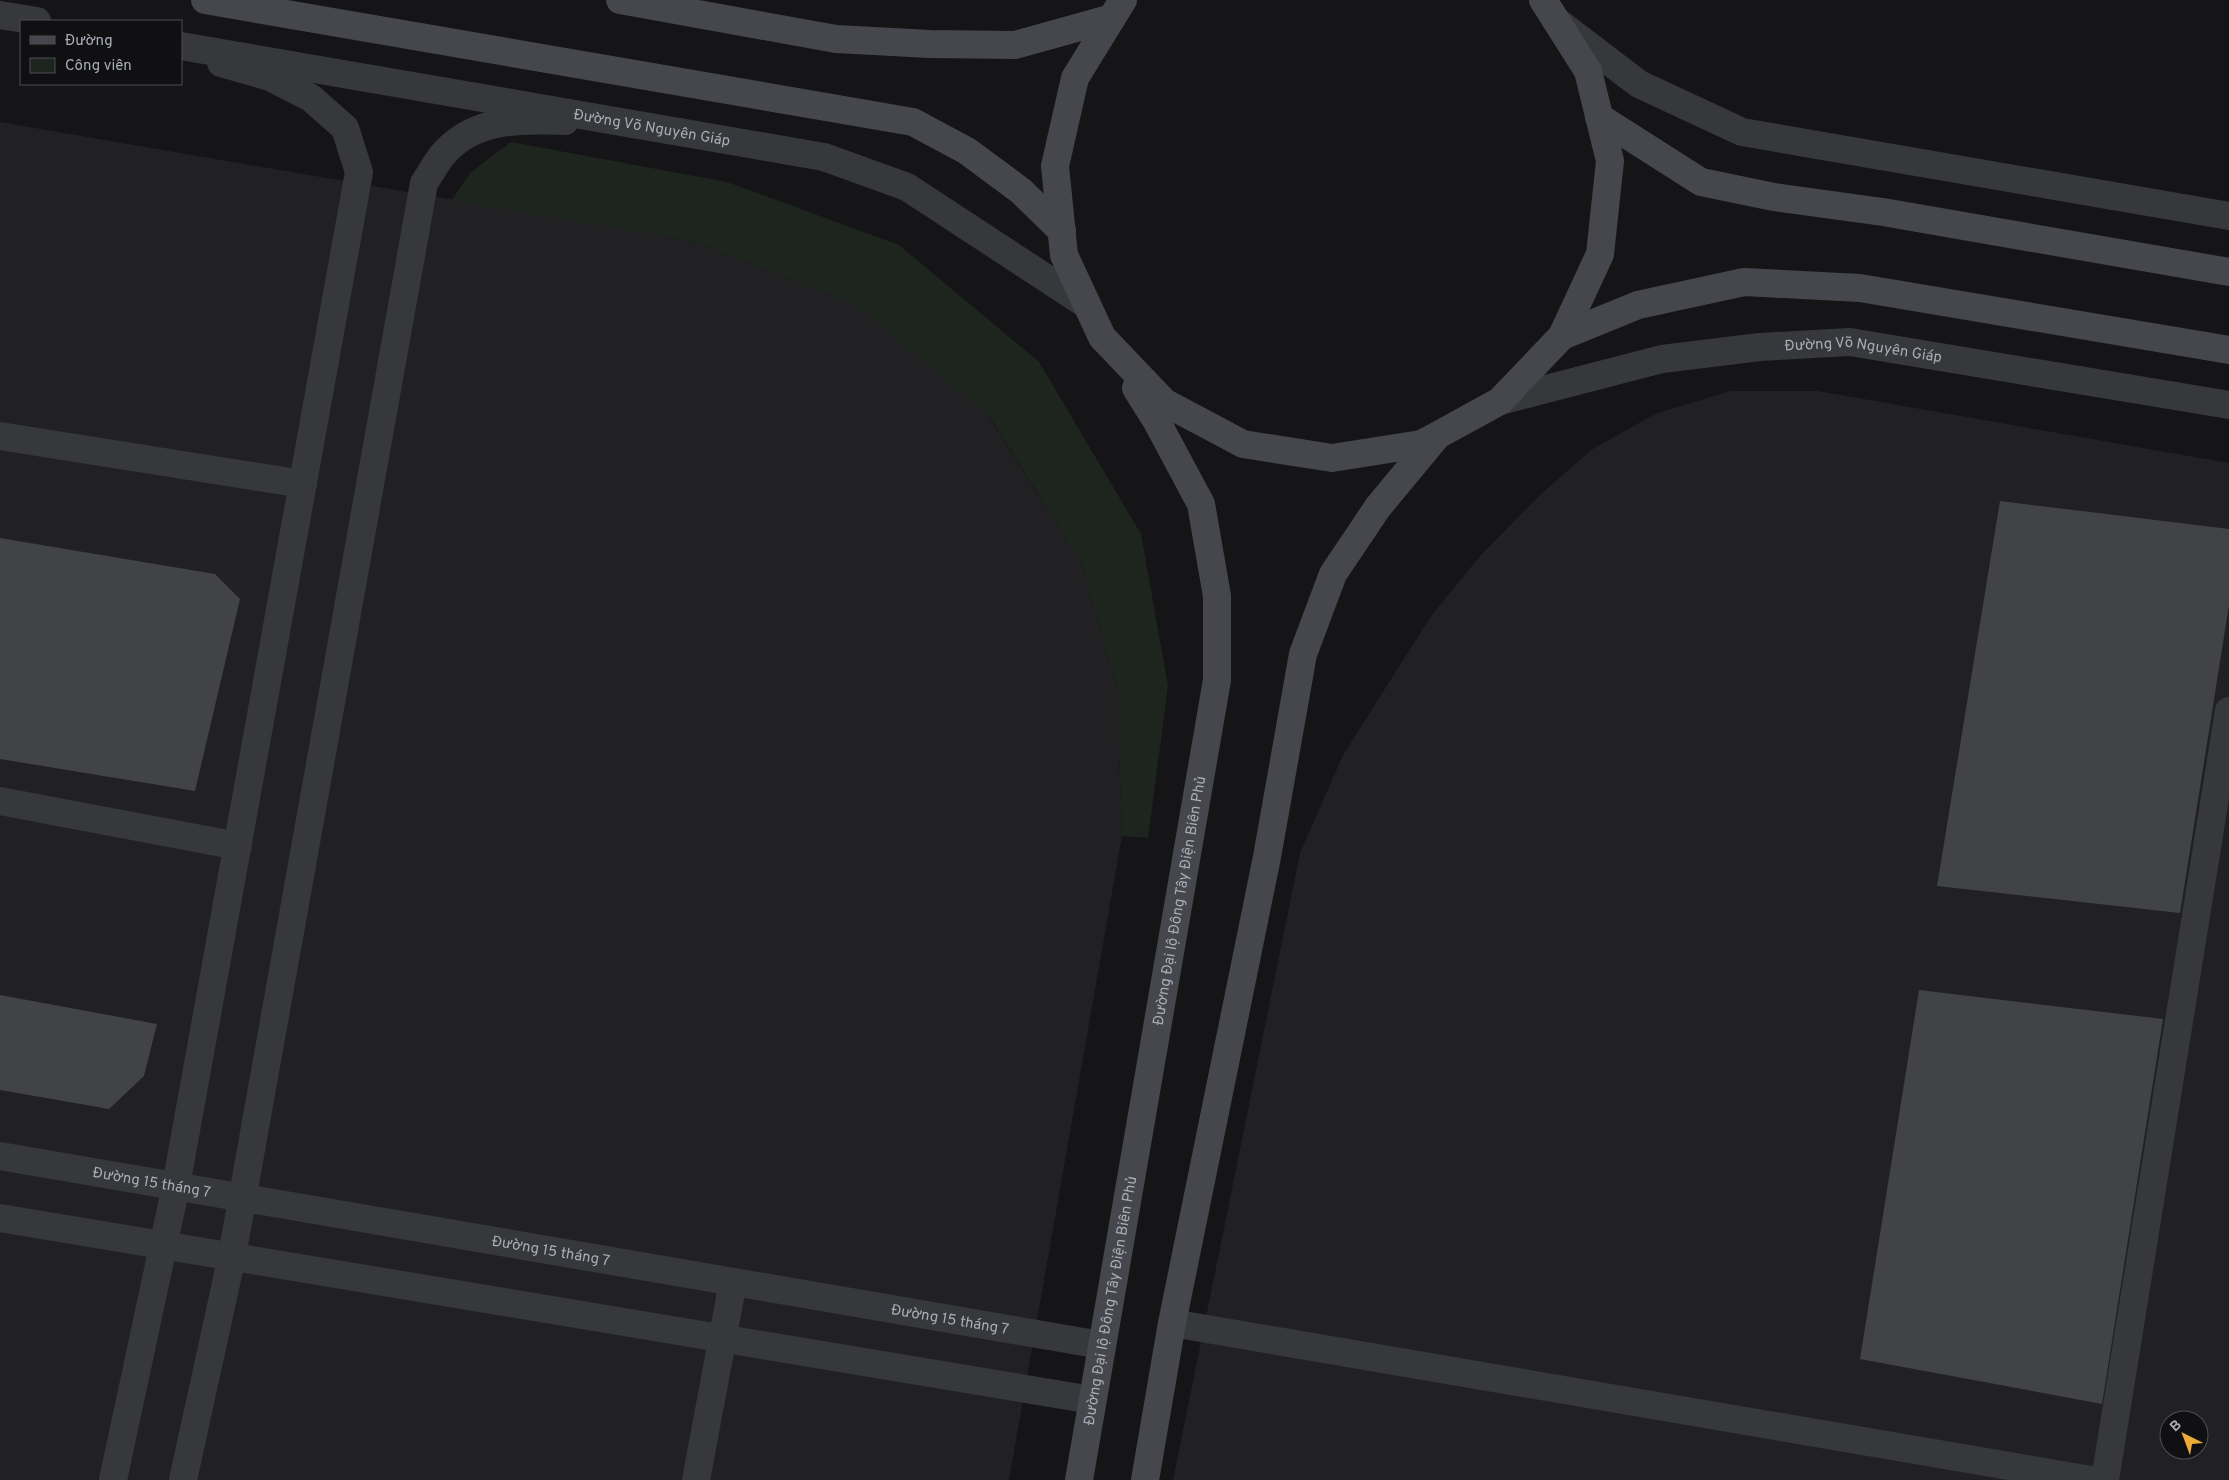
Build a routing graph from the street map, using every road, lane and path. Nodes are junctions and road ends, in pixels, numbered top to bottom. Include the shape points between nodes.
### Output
1 (205, 0) edge
2 (620, 0) edge
3 (1117, 9) edge
4 (1550, 11) edge
5 (0, 15) edge
6 (31, 20) edge
7 (182, 46) edge
8 (182, 51) edge
9 (1599, 117) junction
10 (621, 122) junction
11 (2229, 216) edge
12 (1062, 231) junction
13 (2229, 272) edge
14 (1087, 305) junction
15 (1562, 336) junction
16 (1108, 344) junction
17 (2229, 350) edge
18 (1500, 401) junction
19 (2229, 404) edge
20 (1438, 435) junction
21 (0, 436) edge
22 (303, 484) junction
23 (2229, 710) edge
24 (0, 801) edge
25 (238, 846) junction
26 (0, 1156) edge
27 (176, 1186) junction
28 (241, 1198) junction
29 (0, 1218) edge
30 (164, 1245) junction
31 (232, 1256) junction
32 (733, 1282) junction
33 (1172, 1323) junction
34 (722, 1338) junction
35 (1101, 1345) junction
36 (1092, 1400) junction
37 (114, 1480) edge
38 (183, 1480) edge
39 (696, 1480) edge
40 (1078, 1480) edge
41 (1144, 1480) edge
42 (2091, 1480) edge
43 (2105, 1480) edge

1 - 12 main road via 912,122 975,157 1021,191
2 - 3 main road via 836,39 930,44 1016,45
3 - 12 main road via 1075,78 1055,166
4 - 9 main road via 1588,70
4 - 11 street via 1639,84 1742,132
5 - 6 street
7 - 10 street, Đường Võ Nguyên Giáp
8 - 22 street via 270,77 311,98 345,128 359,172
9 - 13 main road via 1701,182 1774,197 1883,212
9 - 15 main road via 1610,161 1600,254
10 - 14 street, Đường Võ Nguyên Giáp via 824,158 907,187
10 - 28 street via 516,120 475,130 446,151 424,183
12 - 14 main road via 1064,255
14 - 16 main road
15 - 17 main road via 1638,305 1744,282 1860,288
15 - 18 main road
16 - 20 main road via 1164,402 1243,444 1332,458 1421,444
16 - 35 main road, Đường Đại lộ Đông Tây Điện Biên Phủ via 1156,420 1200,504 1217,596 1217,680
18 - 19 street, Đường Võ Nguyên Giáp via 1662,359 1760,347 1850,342
18 - 20 main road
20 - 33 main road via 1378,507 1333,574 1303,654 1267,856
21 - 22 street
22 - 25 street
23 - 43 street
24 - 25 street
25 - 27 street
26 - 27 street, Đường 15 tháng 7
27 - 28 street, Đường 15 tháng 7
27 - 30 street
28 - 31 street
28 - 32 street, Đường 15 tháng 7
29 - 30 street
30 - 31 street
30 - 37 street
31 - 34 street
31 - 38 street
32 - 34 street
32 - 35 street, Đường 15 tháng 7
33 - 41 main road
33 - 42 street
34 - 36 street
34 - 39 street
35 - 36 main road, Đường Đại lộ Đông Tây Điện Biên Phủ
36 - 40 main road, Đường Đại lộ Đông Tây Điện Biên Phủ

